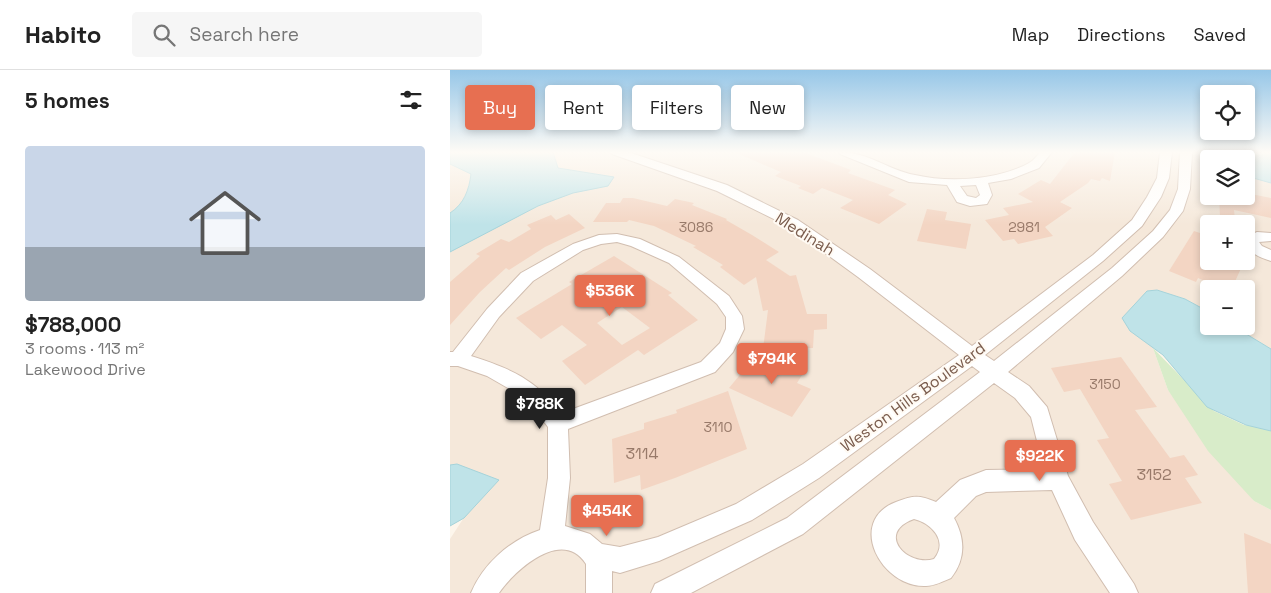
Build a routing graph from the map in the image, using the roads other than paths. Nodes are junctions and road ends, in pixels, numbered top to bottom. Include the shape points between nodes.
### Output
1 (688, 176) edge
2 (906, 176) edge
3 (1004, 176) edge
4 (1163, 176) edge
5 (1185, 176) edge
6 (981, 180) junction
7 (952, 182) junction
8 (1271, 237) edge
9 (1271, 256) edge
10 (973, 355) junction
11 (454, 359) edge
12 (994, 372) junction
13 (558, 424) junction
14 (1058, 479) junction
15 (938, 517) dead end
16 (551, 538) junction
17 (596, 555) junction
18 (484, 593) edge
19 (599, 593) edge
20 (664, 593) edge
21 (1125, 593) edge

1 - 10 street, Medinah via 722,188 793,223
2 - 7 street
3 - 6 street
4 - 10 street, Weston Hills Boulevard via 1137,223 1098,258
5 - 12 street, Weston Hills Boulevard via 1176,211 1158,234 1117,272
6 - 7 street
6 - 7 street via 986,195 982,201 972,203 962,201
8 - 9 street via 1257,236 1251,241 1257,249
10 - 12 street, Medinah
10 - 17 street, Weston Hills Boulevard via 811,471 744,512 659,549 620,560
11 - 13 street via 494,371 522,386 539,400
11 - 13 street via 527,276 578,247 599,240 617,238 636,242 674,260 723,300 734,316 735,329 727,347 708,367
12 - 14 street, Medinah via 1022,392 1040,413
12 - 20 street, Weston Hills Boulevard via 795,526
13 - 16 street via 559,478
14 - 15 street via 986,481 968,488
14 - 21 street, Medinah via 1084,531
16 - 17 street via 575,540 588,546
16 - 18 street via 508,562
17 - 19 street via 601,575

